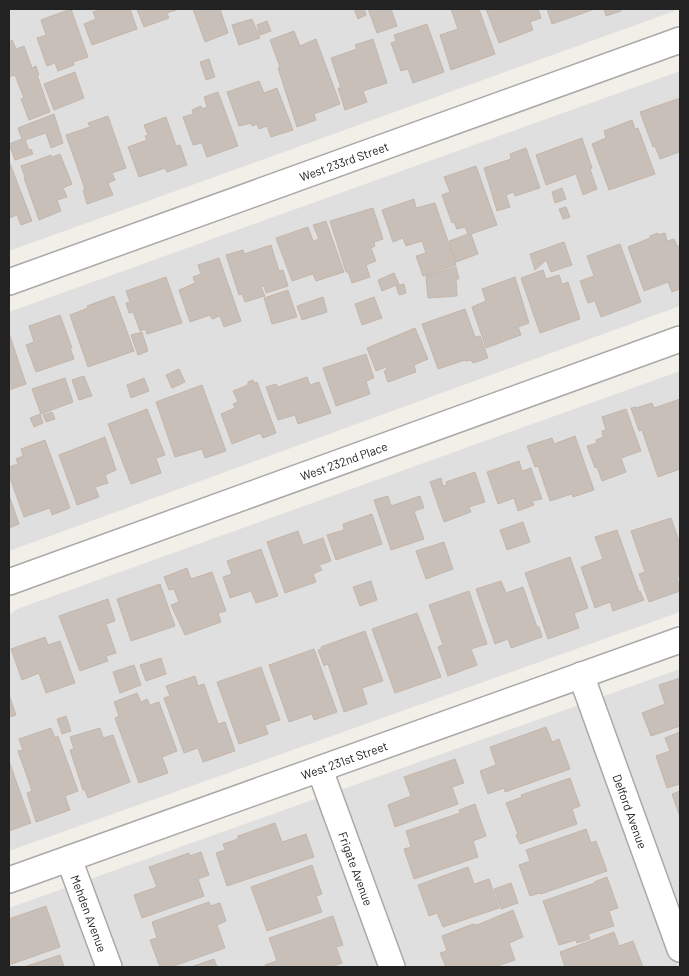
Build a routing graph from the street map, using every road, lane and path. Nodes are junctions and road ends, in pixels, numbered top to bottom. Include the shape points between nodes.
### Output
1 (680, 40) edge
2 (9, 282) edge
3 (680, 339) edge
4 (9, 582) edge
5 (680, 640) edge
6 (581, 674) junction
7 (320, 770) junction
8 (69, 859) junction
9 (9, 880) edge
10 (680, 949) edge
11 (109, 967) edge
12 (392, 967) edge

1 - 2 street, West 233rd Street
3 - 4 street, West 232nd Place
5 - 6 street, West 231st Street
6 - 7 street, West 231st Street
6 - 10 street, Delford Avenue
7 - 8 street, West 231st Street
7 - 12 street, Frigate Avenue
8 - 9 street, West 231st Street
8 - 11 street, Mehden Avenue

